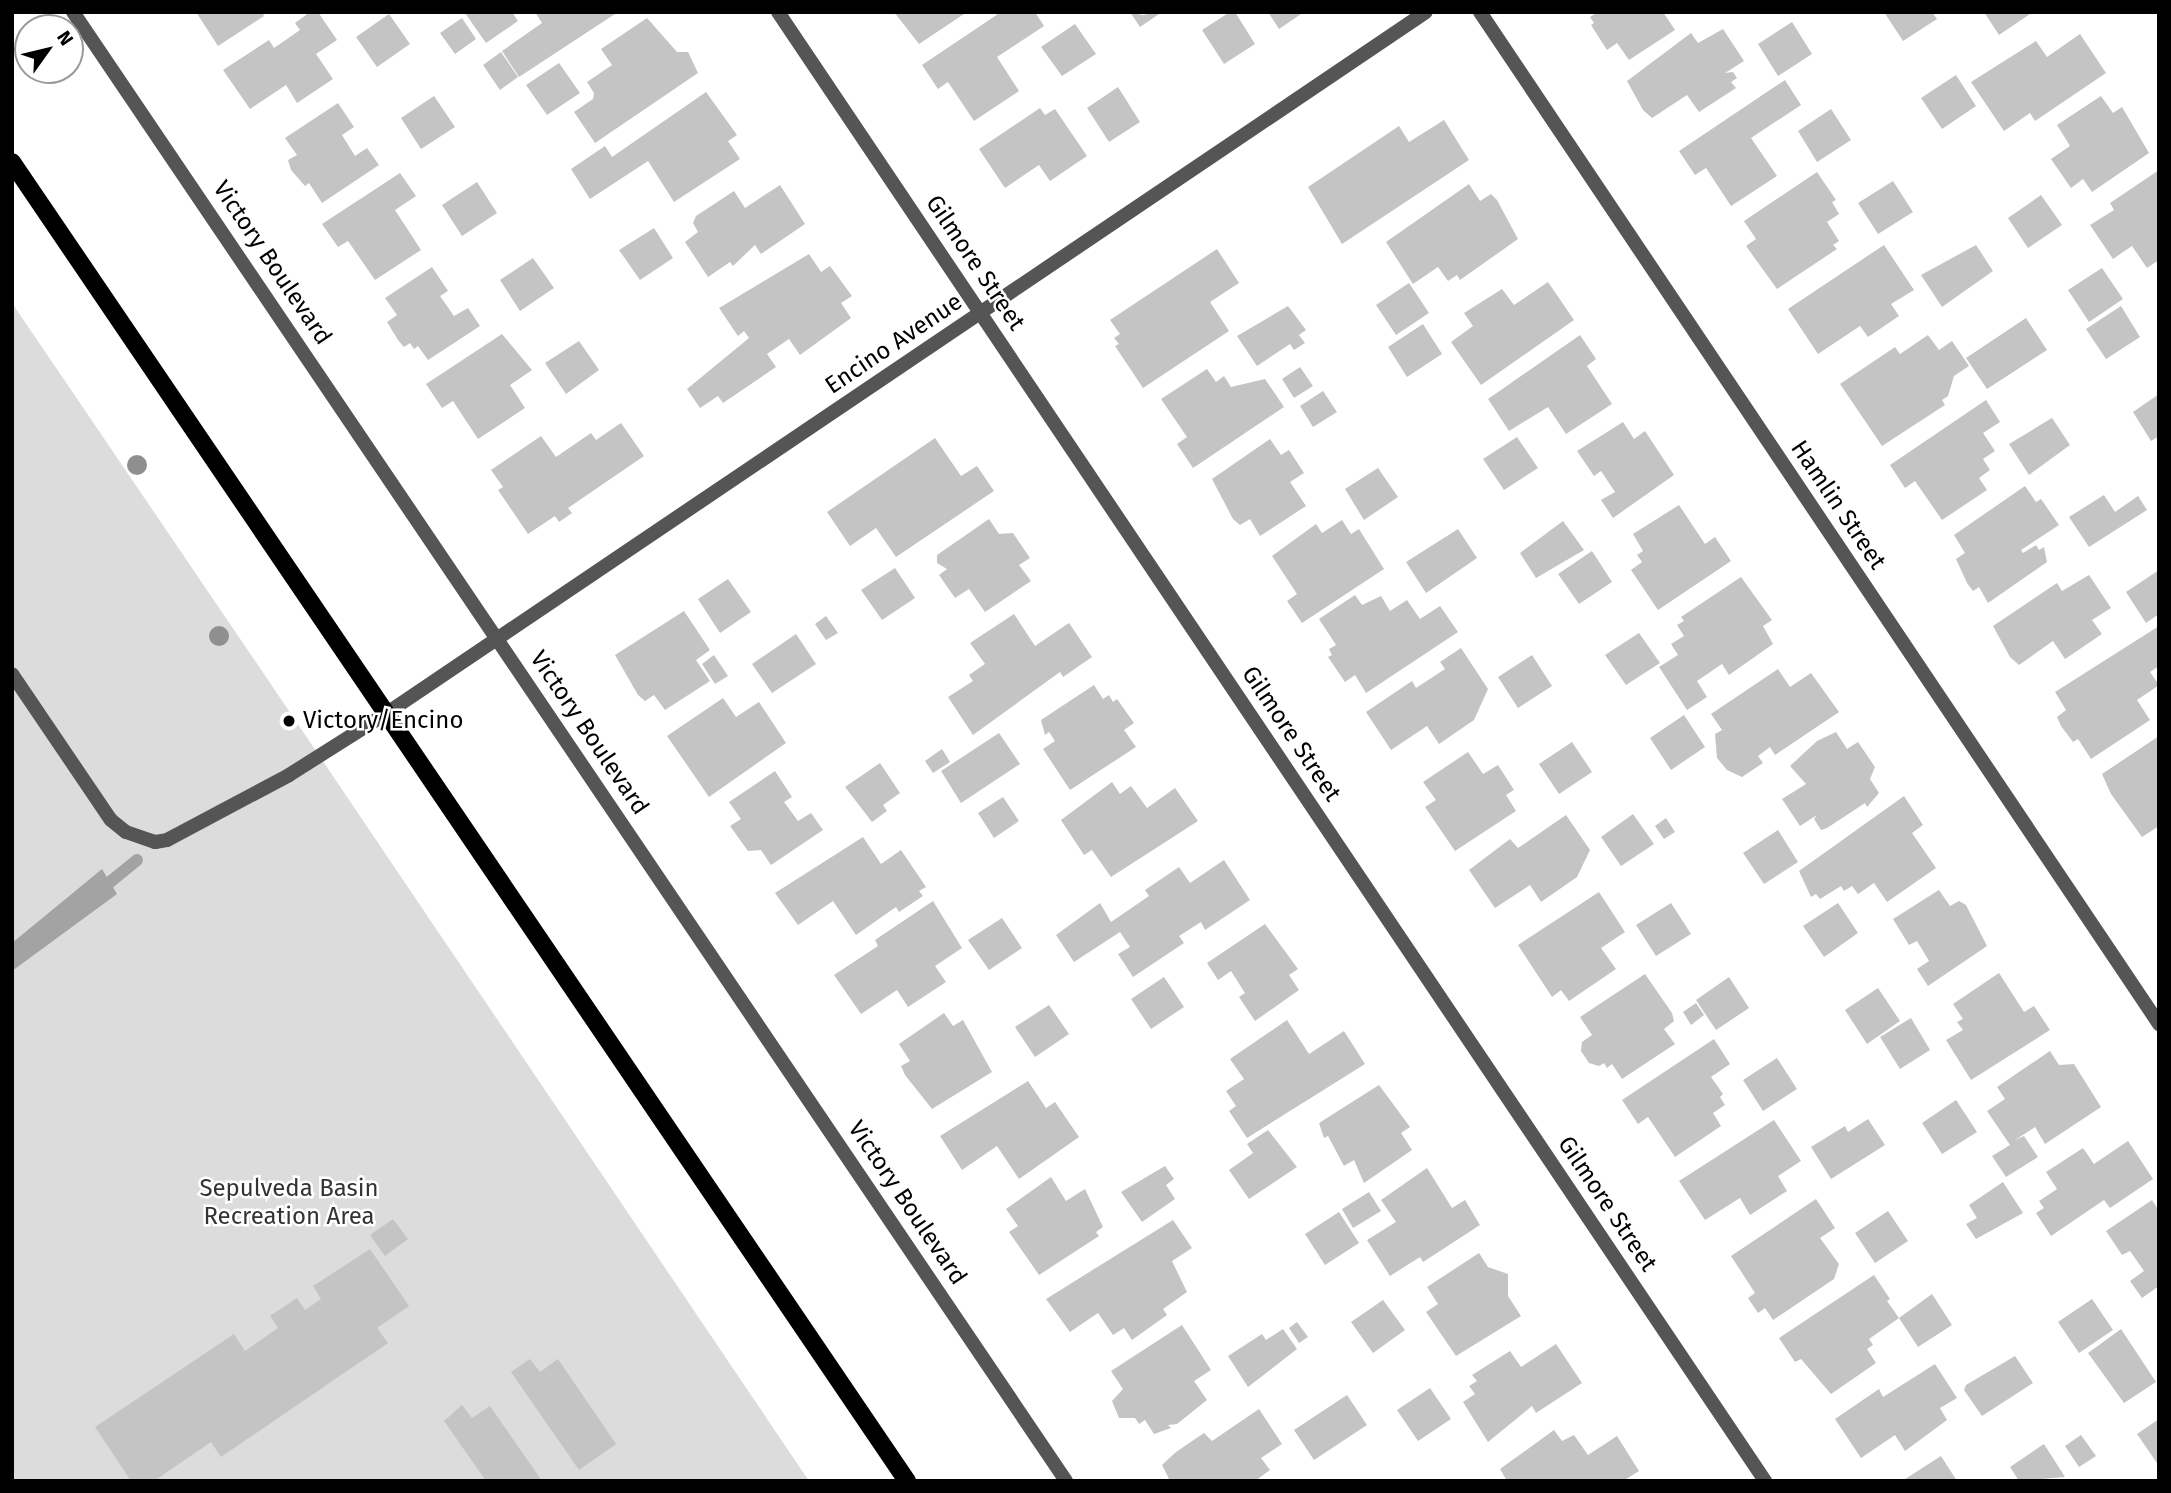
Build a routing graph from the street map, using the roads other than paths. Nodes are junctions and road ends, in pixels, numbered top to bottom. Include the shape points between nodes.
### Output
1 (73, 12) edge
2 (778, 12) edge
3 (1426, 12) edge
4 (1480, 12) edge
5 (12, 162) edge
6 (981, 313) junction
7 (497, 640) junction
8 (12, 674) edge
9 (387, 713) junction
10 (2159, 1024) edge
11 (907, 1481) edge
12 (1066, 1481) edge
13 (1765, 1481) edge

1 - 7 street, Victory Boulevard
2 - 6 street, Gilmore Street
3 - 6 street, Encino Avenue
4 - 10 street, Hamlin Street
5 - 9 main road
6 - 7 street, Encino Avenue
6 - 13 street, Gilmore Street
7 - 9 street, Encino Avenue
7 - 12 street, Victory Boulevard
8 - 9 street, Encino Avenue via 111,820 126,832 155,842 167,840 289,775
9 - 11 main road

